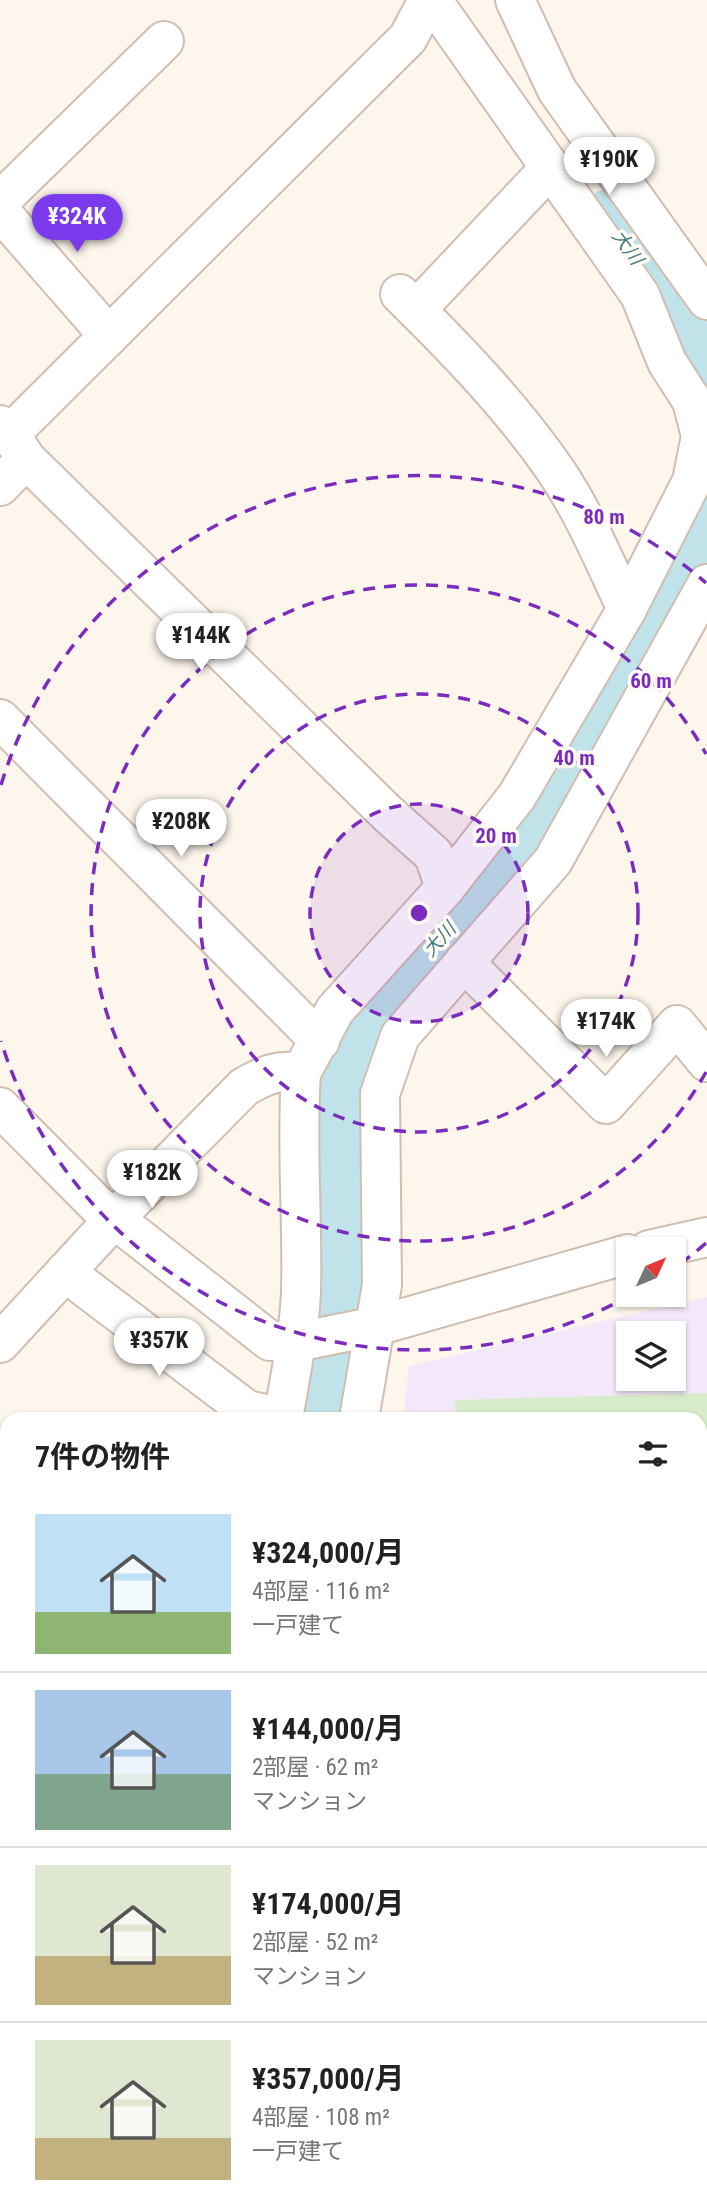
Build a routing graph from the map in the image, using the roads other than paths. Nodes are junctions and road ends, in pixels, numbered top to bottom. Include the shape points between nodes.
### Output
1 (430, 0) edge
2 (515, 0) edge
3 (164, 41) dead end
4 (551, 167) junction
5 (0, 201) edge
6 (0, 211) edge
7 (707, 300) edge
8 (109, 336) junction
9 (704, 435) edge
10 (9, 451) edge
11 (707, 584) edge
12 (627, 610) junction
13 (0, 719) edge
14 (445, 888) junction
15 (464, 962) junction
16 (311, 1057) junction
17 (707, 1062) edge
18 (0, 1107) edge
19 (115, 1219) junction
20 (707, 1237) edge
21 (686, 1242) edge
22 (616, 1257) edge
23 (65, 1272) junction
24 (371, 1327) junction
25 (307, 1340) junction
26 (0, 1343) edge
27 (255, 1412) edge
28 (285, 1412) edge
29 (360, 1412) edge

1 - 4 street
1 - 8 street via 408,38
2 - 7 street via 557,90
3 - 5 street
4 - 9 street via 640,295
4 - 12 street via 408,302 515,417 557,473
6 - 8 street
8 - 10 street
9 - 12 street via 692,481
10 - 14 street via 434,855
11 - 15 street via 553,861
12 - 14 street via 517,796
13 - 16 street
14 - 16 street via 335,1010
15 - 17 street via 606,1104 677,1025
15 - 24 street via 400,1036 380,1094 382,1285
16 - 19 street via 244,1087
16 - 25 street via 297,1132
18 - 19 street
19 - 23 street
19 - 25 street via 270,1342
20 - 21 street
22 - 24 street
23 - 26 street
23 - 27 street
24 - 25 street
24 - 29 street
25 - 28 street

